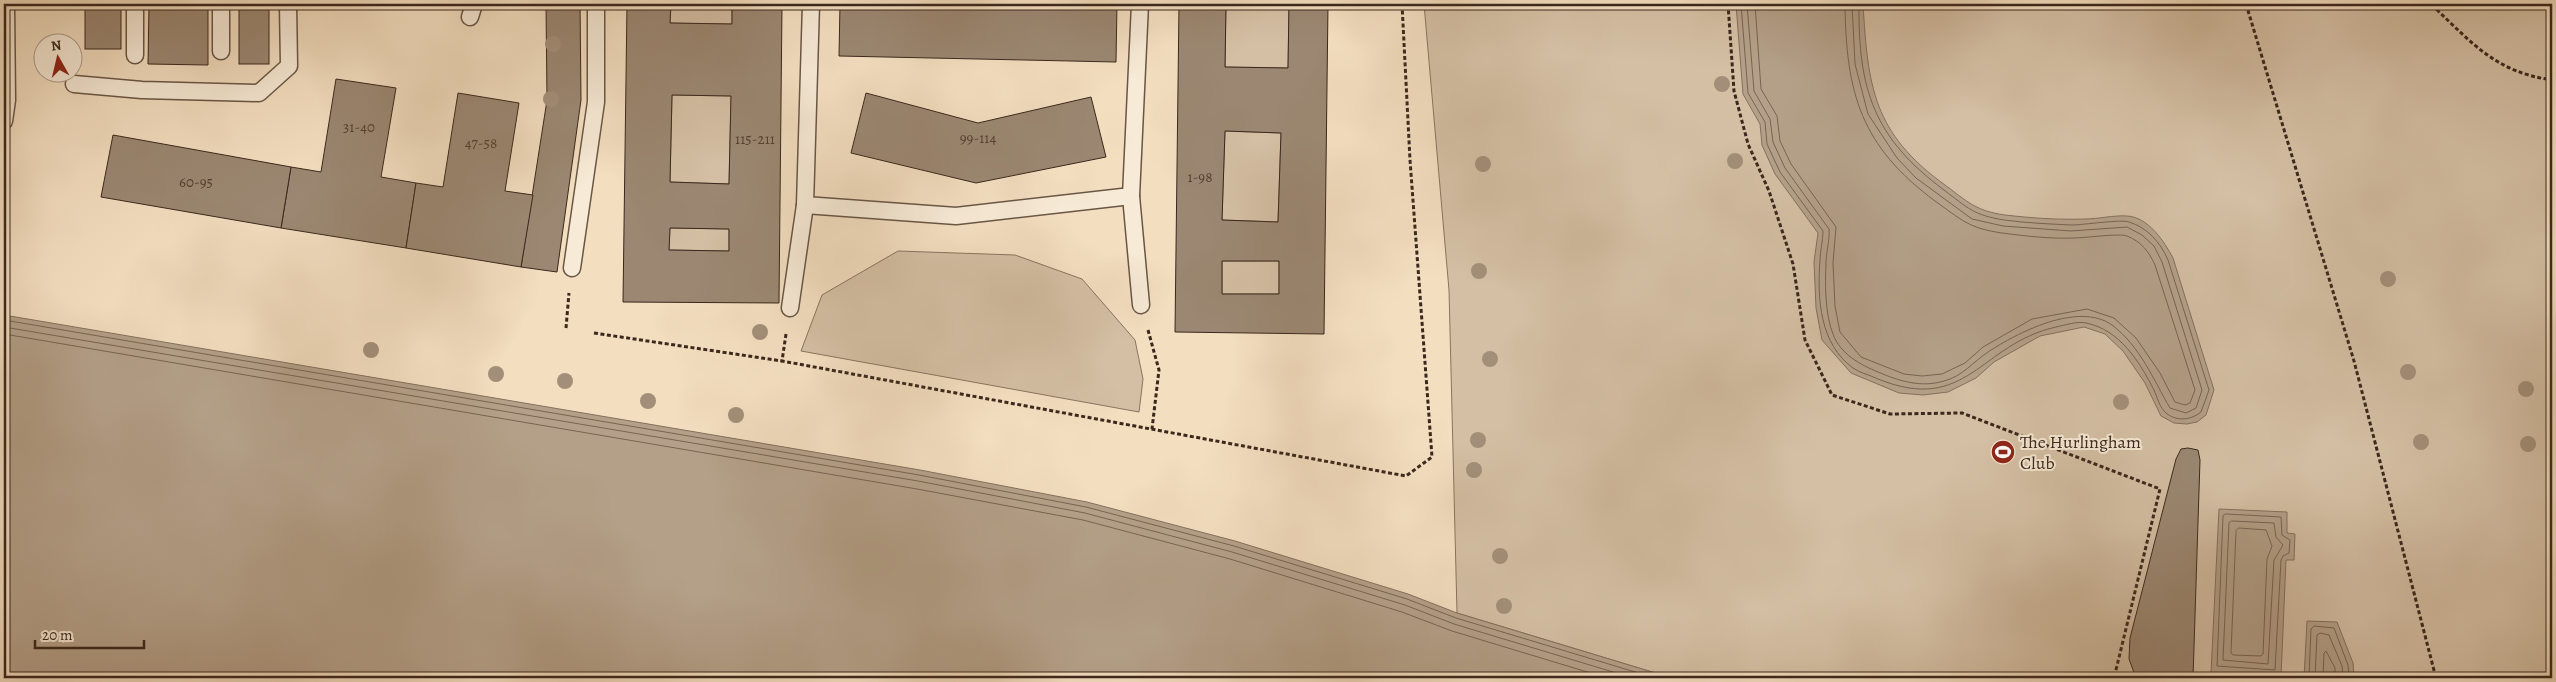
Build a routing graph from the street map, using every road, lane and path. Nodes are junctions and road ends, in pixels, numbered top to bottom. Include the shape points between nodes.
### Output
1 (6, 4) edge
2 (135, 4) edge
3 (221, 4) edge
4 (288, 4) edge
5 (596, 4) edge
6 (811, 4) edge
7 (1140, 4) edge
8 (1402, 4) edge
9 (1728, 4) edge
10 (2246, 4) edge
11 (2425, 4) edge
12 (220, 51) dead end
13 (135, 55) dead end
14 (2552, 80) edge
15 (74, 84) dead end
16 (4, 121) edge
17 (1131, 196) junction
18 (805, 205) junction
19 (572, 268) joint
20 (1141, 305) joint
21 (790, 308) joint
22 (566, 328) dead end
23 (594, 333) dead end
24 (782, 361) junction
25 (1152, 429) junction
26 (2114, 678) edge
27 (2436, 678) edge

1 - 16 lane via 8,100
2 - 13 lane
3 - 12 lane
4 - 15 lane via 289,66 258,92 142,90
5 - 19 lane via 596,102
6 - 18 lane
7 - 17 lane
8 - 25 path via 1432,457 1406,476
9 - 26 path via 1734,91 1748,144 1769,191 1793,264 1805,340 1832,395 1890,414 1962,413 2160,489
10 - 27 path via 2354,361
11 - 14 path via 2434,7 2488,58 2530,77
17 - 18 lane via 956,216
17 - 20 lane
18 - 21 lane
19 - 22 path
20 - 25 path via 1159,370
21 - 24 path
23 - 24 path
24 - 25 path

